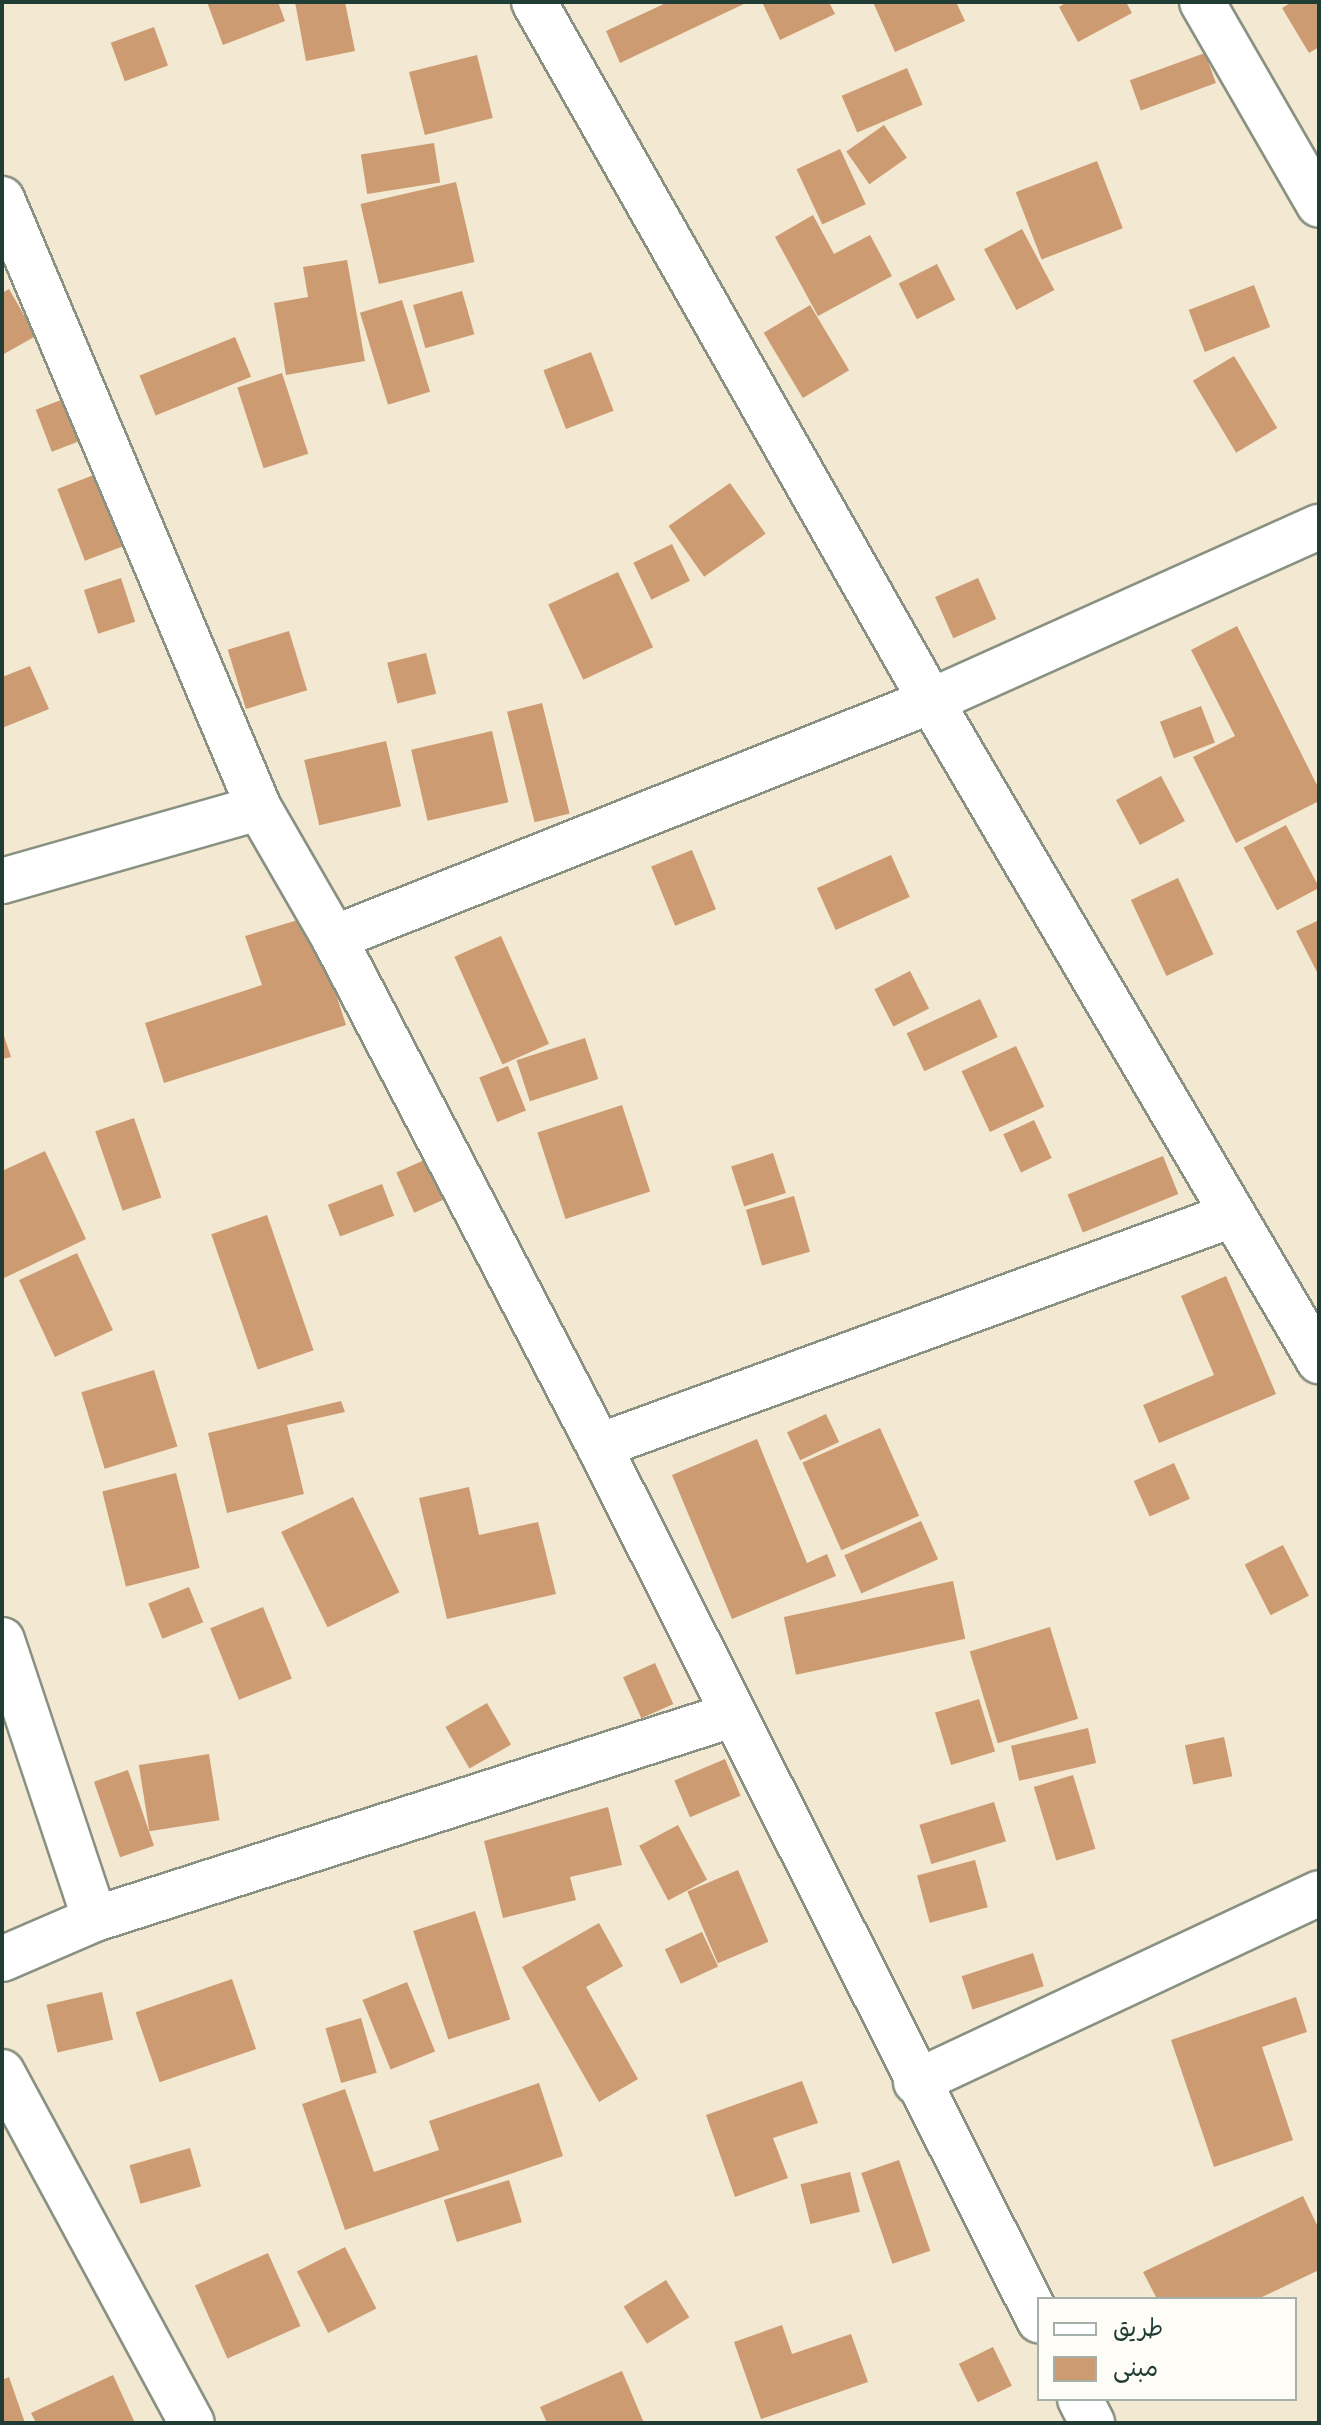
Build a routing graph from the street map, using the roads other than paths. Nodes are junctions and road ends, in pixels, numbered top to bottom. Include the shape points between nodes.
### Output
1 (534, 2) edge
2 (1202, 2) edge
3 (2, 199) edge
4 (1319, 205) edge
5 (1319, 527) edge
6 (931, 701) junction
7 (259, 808) junction
8 (2, 881) edge
9 (334, 938) junction
10 (1232, 1215) junction
11 (1319, 1361) edge
12 (599, 1446) junction
13 (2, 1640) edge
14 (732, 1715) junction
15 (1319, 1893) edge
16 (95, 1919) junction
17 (2, 1959) edge
18 (2, 2072) edge
19 (916, 2082) junction
20 (1037, 2316) edge
21 (1081, 2401) edge
22 (192, 2423) edge
23 (1092, 2423) edge

1 - 6 street
2 - 4 street
3 - 7 street
5 - 6 street
6 - 9 street
6 - 10 street
7 - 8 street
7 - 9 street
9 - 12 street
10 - 11 street
10 - 12 street
12 - 14 street
13 - 16 street
14 - 16 street
14 - 19 street
15 - 19 street
16 - 17 street
18 - 22 street
19 - 20 street
21 - 23 street

